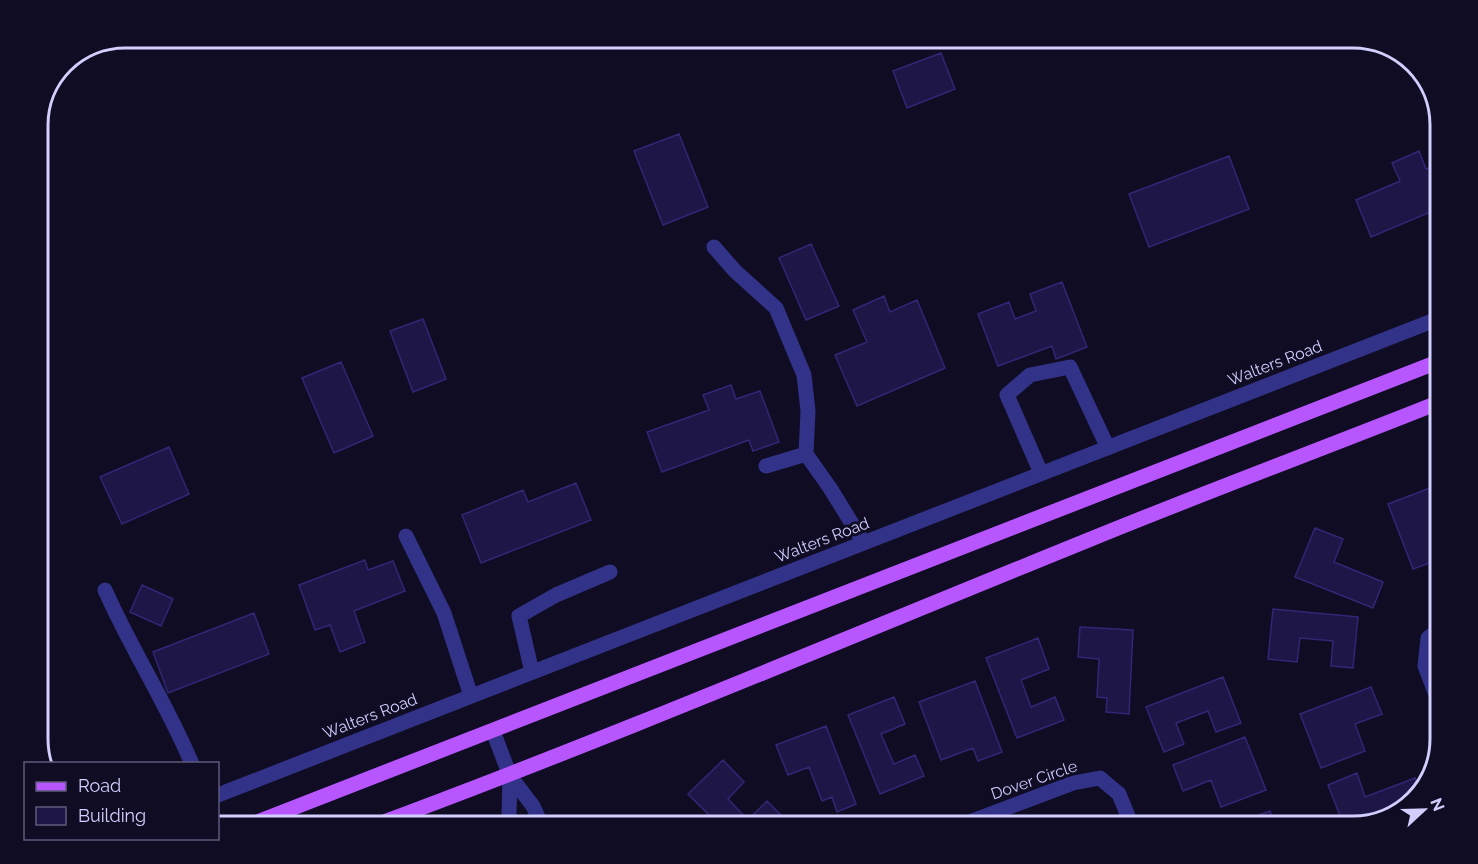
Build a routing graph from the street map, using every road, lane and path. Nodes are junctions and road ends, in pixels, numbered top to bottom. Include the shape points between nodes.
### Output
1 (714, 247) dead end
2 (1430, 322) edge
3 (1430, 365) edge
4 (1430, 406) edge
5 (1108, 448) junction
6 (806, 453) junction
7 (766, 466) dead end
8 (1041, 473) junction
9 (406, 536) dead end
10 (864, 543) junction
11 (610, 572) dead end
12 (105, 590) dead end
13 (1430, 636) edge
14 (532, 672) junction
15 (1430, 679) edge
16 (471, 696) junction
17 (493, 731) junction
18 (191, 762) edge
19 (510, 776) junction
20 (219, 795) edge
21 (273, 816) edge
22 (400, 816) edge
23 (509, 816) edge
24 (538, 816) edge
25 (986, 816) edge
26 (1128, 816) edge

1 - 6 street via 776,308 804,375 808,411
2 - 5 street, Walters Road
3 - 17 main road
4 - 19 main road
5 - 8 street, Walters Road
5 - 8 street via 1070,367 1030,375 1007,395
6 - 7 street
6 - 10 street
8 - 10 street, Walters Road
9 - 16 street via 444,613
10 - 14 street, Walters Road
11 - 14 street via 519,616
12 - 18 street
13 - 15 street via 1425,666
14 - 16 street, Walters Road
16 - 20 street, Walters Road
17 - 19 street
17 - 21 main road
19 - 22 main road
19 - 23 street
19 - 24 street
25 - 26 street, Dover Circle via 1073,783 1100,778 1119,794

